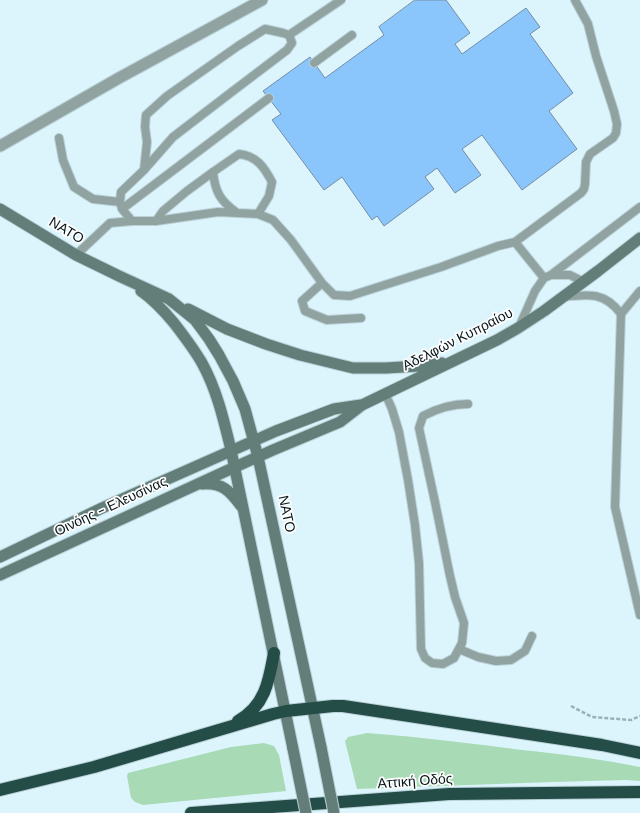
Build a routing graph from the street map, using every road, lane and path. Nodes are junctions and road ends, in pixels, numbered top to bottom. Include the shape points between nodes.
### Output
1 (262, 0) edge
2 (341, 0) edge
3 (576, 0) edge
4 (289, 35) junction
5 (352, 35) dead end
6 (314, 64) dead end
7 (269, 98) dead end
8 (59, 138) dead end
9 (0, 146) edge
10 (144, 170) junction
11 (213, 172) junction
12 (121, 206) junction
13 (640, 207) edge
14 (0, 208) edge
15 (237, 213) junction
16 (258, 214) junction
17 (132, 221) junction
18 (156, 221) junction
19 (640, 238) edge
20 (515, 242) junction
21 (76, 255) junction
22 (119, 276) junction
23 (548, 276) junction
24 (584, 282) junction
25 (322, 283) junction
26 (640, 291) edge
27 (561, 297) junction
28 (169, 299) junction
29 (621, 314) junction
30 (361, 318) dead end
31 (518, 328) junction
32 (452, 361) junction
33 (385, 393) junction
34 (468, 404) dead end
35 (362, 405) junction
36 (253, 441) junction
37 (231, 450) junction
38 (258, 457) junction
39 (235, 467) junction
40 (197, 484) junction
41 (244, 511) junction
42 (0, 557) edge
43 (0, 575) edge
44 (640, 615) edge
45 (532, 636) dead end
46 (459, 649) junction
47 (274, 653) junction
48 (572, 706) dead end
49 (313, 708) junction
50 (286, 712) junction
51 (640, 716) edge
52 (229, 726) junction
53 (640, 753) edge
54 (0, 790) edge
55 (640, 792) edge
56 (191, 813) edge
57 (306, 813) edge
58 (334, 813) edge

1 - 9 street
2 - 4 lane
3 - 20 lane via 588,24 614,111 616,133 590,154 586,162 585,184 581,193
4 - 10 lane via 292,43 287,50 173,137
4 - 10 lane via 265,30 167,96 146,115
5 - 6 lane
7 - 12 lane
8 - 12 lane via 62,160 74,187 93,199
10 - 12 lane via 121,192
11 - 15 lane via 218,195
11 - 16 lane via 239,154 254,158 265,169 272,182
11 - 18 lane via 163,211
12 - 17 lane
13 - 23 lane
14 - 21 main road, ΝΑΤΟ
15 - 16 lane
15 - 18 lane via 218,212
16 - 25 lane via 274,220
17 - 18 lane
17 - 21 lane via 110,223
19 - 24 main road, Αδελφών Κυπραίου
20 - 23 lane
20 - 25 lane via 350,296 334,295
21 - 22 main road, ΝΑΤΟ
22 - 28 main road, ΝΑΤΟ
22 - 37 main road, ΝΑΤΟ via 150,297 191,345 210,380
23 - 24 lane via 570,275
23 - 31 lane via 535,291
24 - 27 main road, Αδελφών Κυπραίου
25 - 30 lane via 302,301 306,311 327,320
26 - 29 lane
27 - 29 lane via 592,295 606,299
27 - 31 main road, Αδελφών Κυπραίου
28 - 32 main road via 228,330 300,355 353,368 386,368
28 - 36 main road, ΝΑΤΟ via 195,320 219,354 244,409
29 - 44 lane via 615,507
31 - 32 main road, Αδελφών Κυπραίου
32 - 33 main road, Αδελφών Κυπραίου
33 - 35 main road, Αδελφών Κυπραίου
33 - 46 lane via 399,432 415,525 419,563 421,649 425,658 432,663 443,664 454,658
34 - 46 lane via 457,404 423,416 419,428 451,583 464,623
35 - 36 main road, Αδελφών Κυπραίου via 334,408
35 - 38 main road, Αδελφών Κυπραίου via 340,422
36 - 37 main road, Αδελφών Κυπραίου
36 - 38 main road, ΝΑΤΟ
37 - 39 main road, ΝΑΤΟ
37 - 42 main road, Οινόης - Ελευσίνας
38 - 39 main road, Αδελφών Κυπραίου
38 - 49 main road, ΝΑΤΟ
39 - 40 main road, Οινόης - Ελευσίνας
39 - 41 main road, ΝΑΤΟ
40 - 41 main road via 208,483 225,488
40 - 43 main road, Οινόης - Ελευσίνας
41 - 47 main road, ΝΑΤΟ
45 - 46 lane via 525,651 511,660 496,661
47 - 50 main road, ΝΑΤΟ
47 - 52 highway via 271,673 260,702 246,717
48 - 51 path via 592,717 631,720
49 - 50 highway
49 - 53 highway via 343,706
49 - 58 main road, ΝΑΤΟ, bridge
50 - 52 highway
50 - 57 main road, ΝΑΤΟ, bridge
52 - 54 highway via 94,767
55 - 56 highway, Αττική Οδός via 449,794

